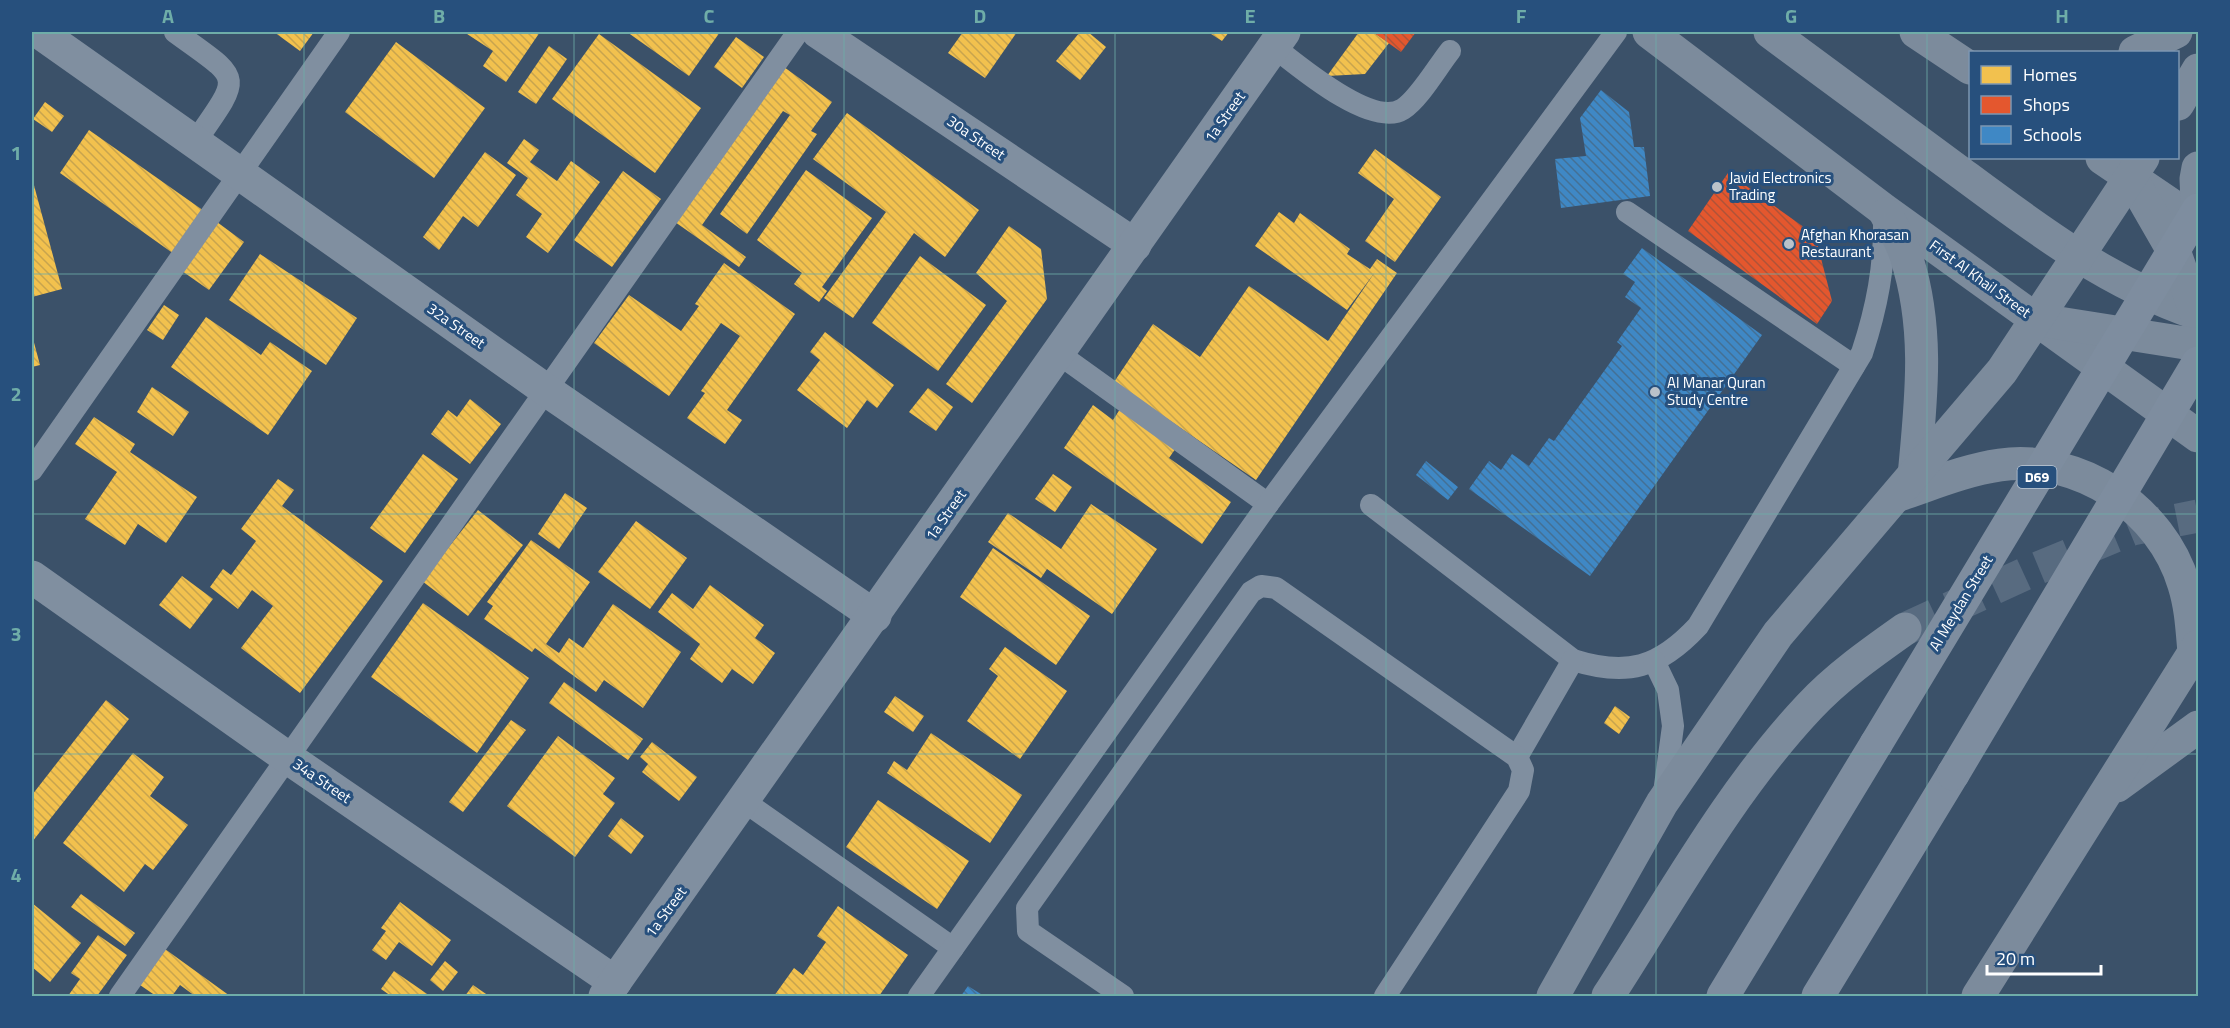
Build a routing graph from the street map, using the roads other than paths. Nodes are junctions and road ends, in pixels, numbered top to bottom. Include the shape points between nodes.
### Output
1 (39, 32) edge
2 (175, 32) edge
3 (339, 32) edge
4 (798, 32) edge
5 (818, 32) edge
6 (1616, 32) edge
7 (1649, 32) edge
8 (1770, 32) edge
9 (2176, 32) edge
10 (1921, 33) edge
11 (1279, 39) edge
12 (1450, 51) dead end
13 (2137, 51) edge
14 (1964, 60) edge
15 (2199, 70) edge
16 (2179, 102) edge
17 (195, 142) junction
18 (2106, 159) edge
19 (2137, 167) edge
20 (2199, 168) edge
21 (239, 173) junction
22 (1884, 210) junction
23 (2199, 210) edge
24 (1627, 212) dead end
25 (2199, 223) edge
26 (1135, 245) junction
27 (2079, 257) junction
28 (2038, 320) junction
29 (2198, 323) edge
30 (1059, 354) junction
31 (1858, 359) junction
32 (2199, 363) edge
33 (546, 390) junction
34 (2199, 435) edge
35 (32, 470) edge
36 (1906, 486) junction
37 (1268, 504) junction
38 (1371, 505) dead end
39 (32, 577) edge
40 (2199, 609) edge
41 (875, 616) junction
42 (1905, 629) tunnel mouth
43 (2196, 649) edge
44 (1573, 660) junction
45 (1654, 661) junction
46 (2199, 727) edge
47 (1517, 757) junction
48 (288, 758) junction
49 (2103, 796) junction
50 (745, 802) junction
51 (1662, 803) junction
52 (953, 948) junction
53 (610, 989) edge
54 (120, 996) edge
55 (919, 996) edge
56 (1123, 996) edge
57 (1384, 996) edge
58 (1553, 996) edge
59 (1608, 996) edge
60 (1723, 996) edge
61 (1818, 996) edge
62 (1978, 996) edge

1 - 17 street, 32a Street
2 - 17 lane via 224,68 230,77 227,97
3 - 21 lane
4 - 33 lane
5 - 26 street, 30a Street
6 - 37 lane
7 - 22 main road, First Al Khail Street
8 - 27 main road
9 - 13 main road
10 - 14 main road
11 - 12 lane via 1323,86 1351,101 1388,112 1404,109
11 - 26 street, 1a Street
15 - 16 main road
17 - 21 street, 32a Street
18 - 19 main road
19 - 25 main road
19 - 27 main road
19 - 29 main road via 2176,256
20 - 25 main road
21 - 33 street, 32a Street
21 - 35 lane
22 - 28 main road, First Al Khail Street
22 - 31 lane via 1885,258 1877,306
22 - 36 main road via 1906,254 1924,348
23 - 60 main road, Al Meydan Street / D69, bridge
24 - 31 lane
26 - 30 street, 1a Street
27 - 28 main road
27 - 29 main road
28 - 29 main road
28 - 34 main road, First Al Khail Street
28 - 36 main road via 2002,371
30 - 37 lane
30 - 41 street, 1a Street
31 - 45 lane via 1698,626 1678,647
32 - 61 main road, bridge
33 - 41 street, 32a Street
33 - 48 lane
36 - 43 main road via 2001,465 2035,464 2099,483 2152,526 2170,553 2184,584
36 - 51 main road via 1778,634
37 - 52 lane
38 - 44 lane
39 - 48 street, 34a Street
40 - 43 main road
41 - 50 street, 1a Street
42 - 59 main road via 1835,682 1776,744 1744,786
43 - 49 main road
44 - 45 lane via 1599,668 1627,669
44 - 47 lane
45 - 51 lane via 1668,690 1673,726
46 - 49 main road
47 - 56 lane via 1276,588 1261,586 1251,592 1027,908 1028,931
47 - 57 lane via 1523,770 1519,791
48 - 53 street, 34a Street
48 - 54 lane
49 - 62 main road
50 - 52 lane
50 - 53 street, 1a Street
51 - 58 main road
52 - 55 lane

